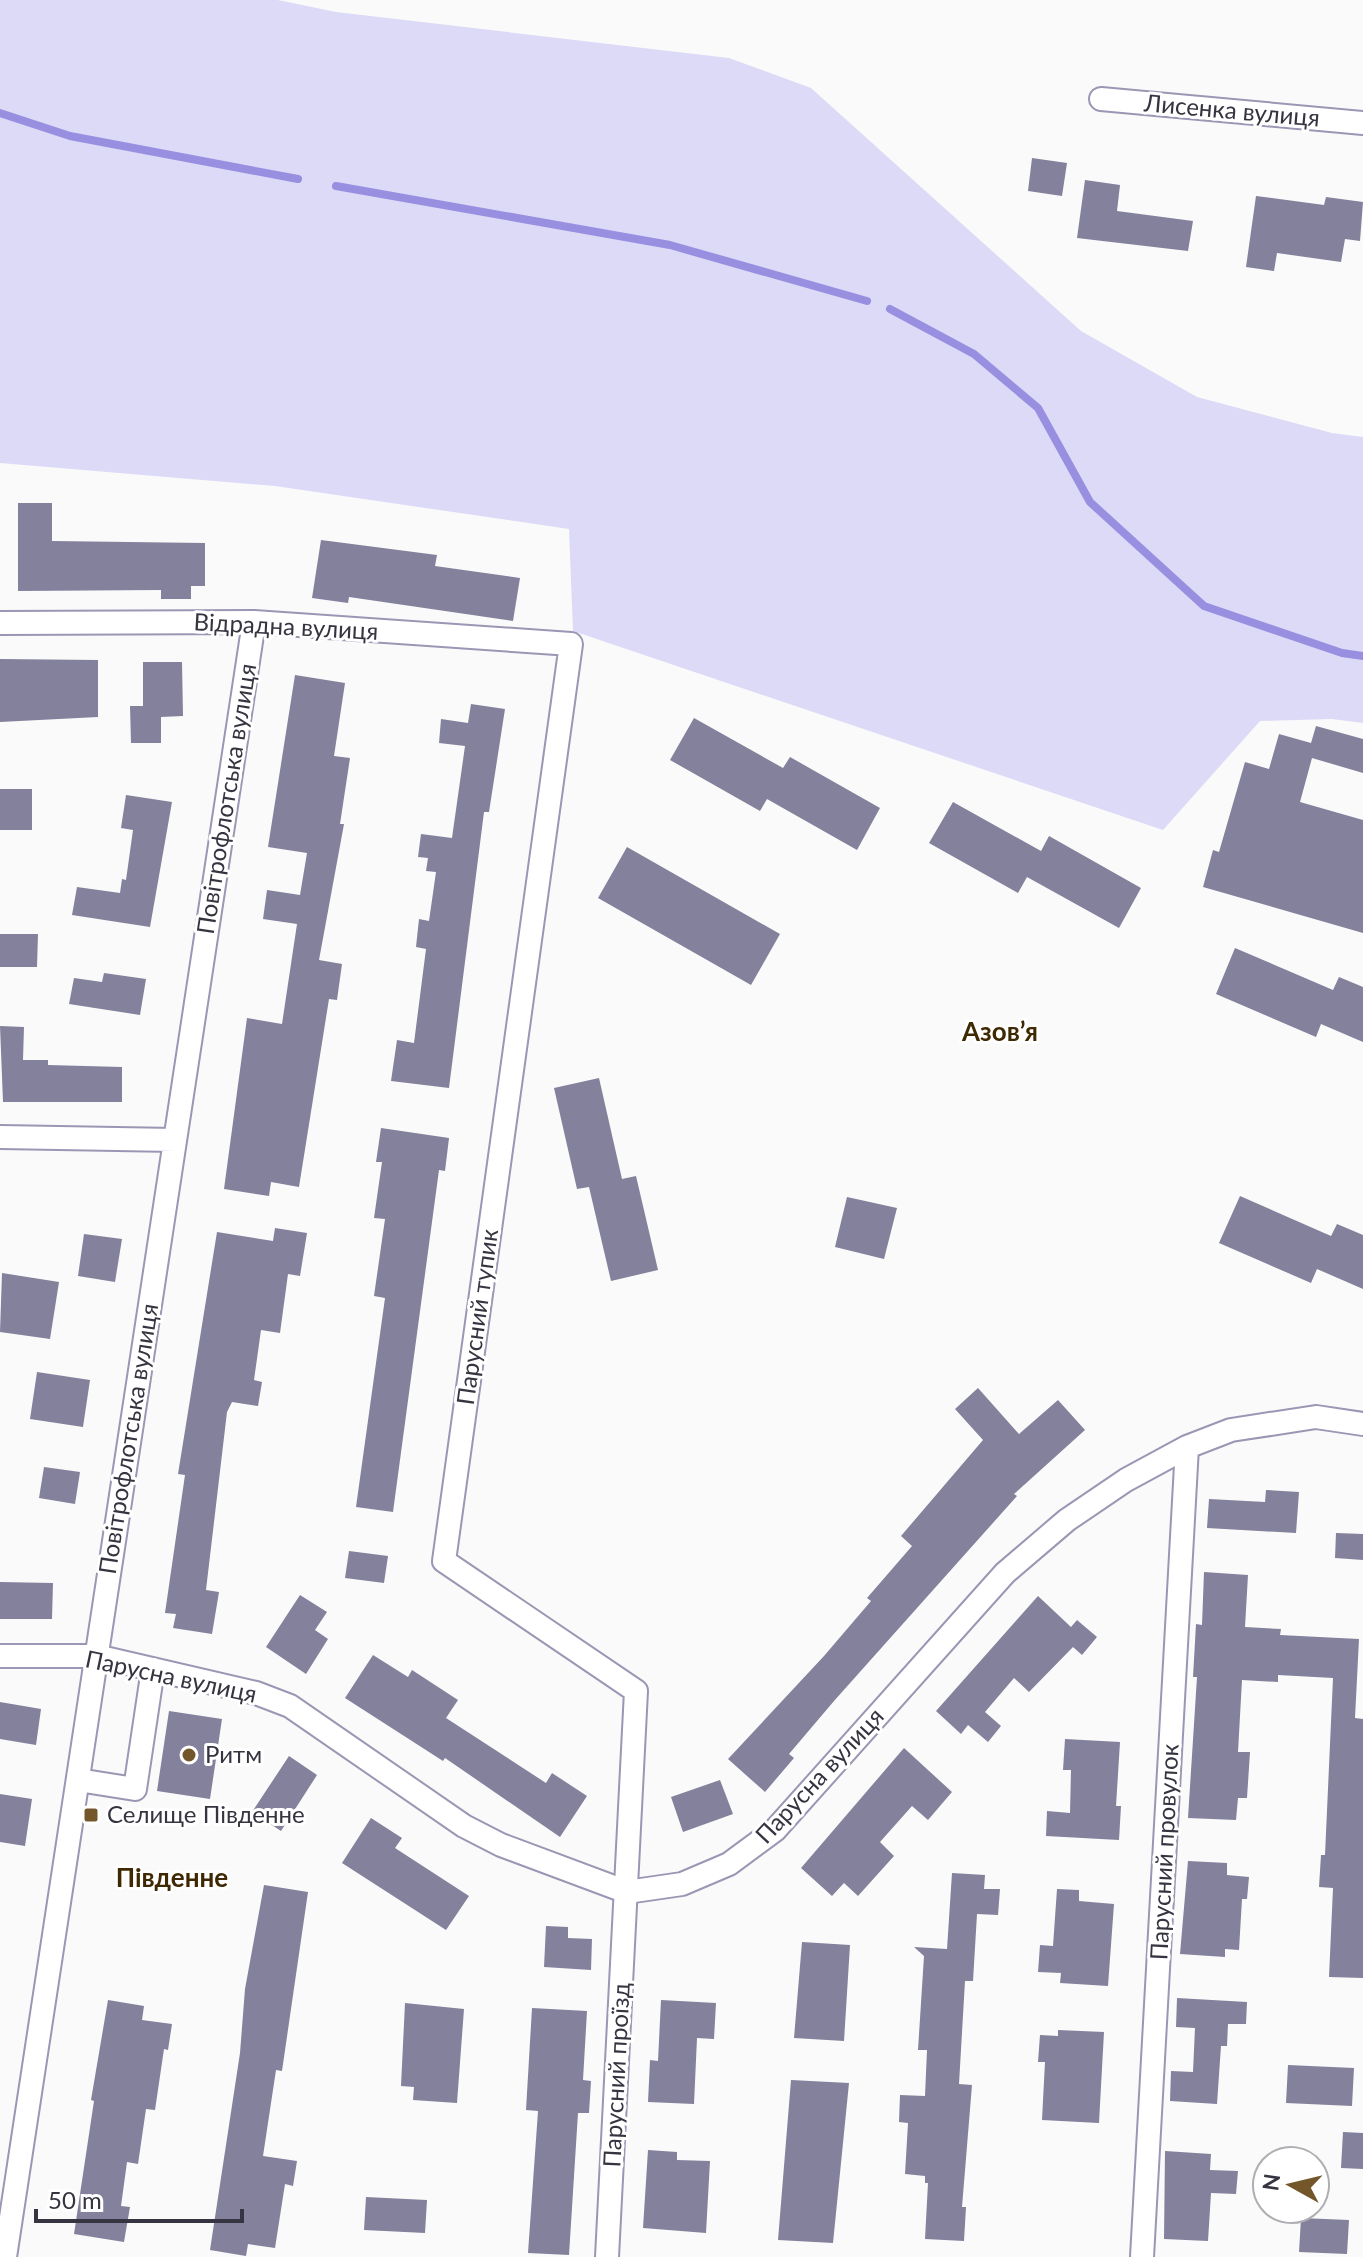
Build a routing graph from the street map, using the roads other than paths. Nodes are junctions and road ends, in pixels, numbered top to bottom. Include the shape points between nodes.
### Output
1 (1101, 99) dead end
2 (1363, 123) edge
3 (254, 622) junction
4 (0, 623) edge
5 (571, 644) joint
6 (0, 1137) edge
7 (175, 1140) junction
8 (1363, 1424) edge
9 (1187, 1447) junction
10 (0, 1656) edge
11 (96, 1656) junction
12 (153, 1669) junction
13 (78, 1780) junction
14 (627, 1892) junction
15 (5, 2257) edge
16 (607, 2257) edge
17 (1142, 2257) edge

1 - 2 street, Лисенка вулиця
3 - 4 street, Відрадна вулиця
3 - 5 street, Відрадна вулиця
3 - 7 street, Повітрофлотська вулиця
5 - 14 street, Парусний тупик via 444,1561 636,1691
6 - 7 street
7 - 11 street, Повітрофлотська вулиця
8 - 9 street, Парусна вулиця via 1316,1417 1272,1421
9 - 14 street, Парусна вулиця via 1067,1520 1005,1573 775,1830 729,1864 682,1884
9 - 17 street, Парусний провулок
10 - 11 street, Парусна вулиця
11 - 12 street, Парусна вулиця
11 - 13 street, Повітрофлотська вулиця
12 - 13 street via 135,1789
12 - 14 street, Парусна вулиця via 290,1706 464,1826
13 - 15 street, Повітрофлотська вулиця
14 - 16 street, Парусний проїзд

